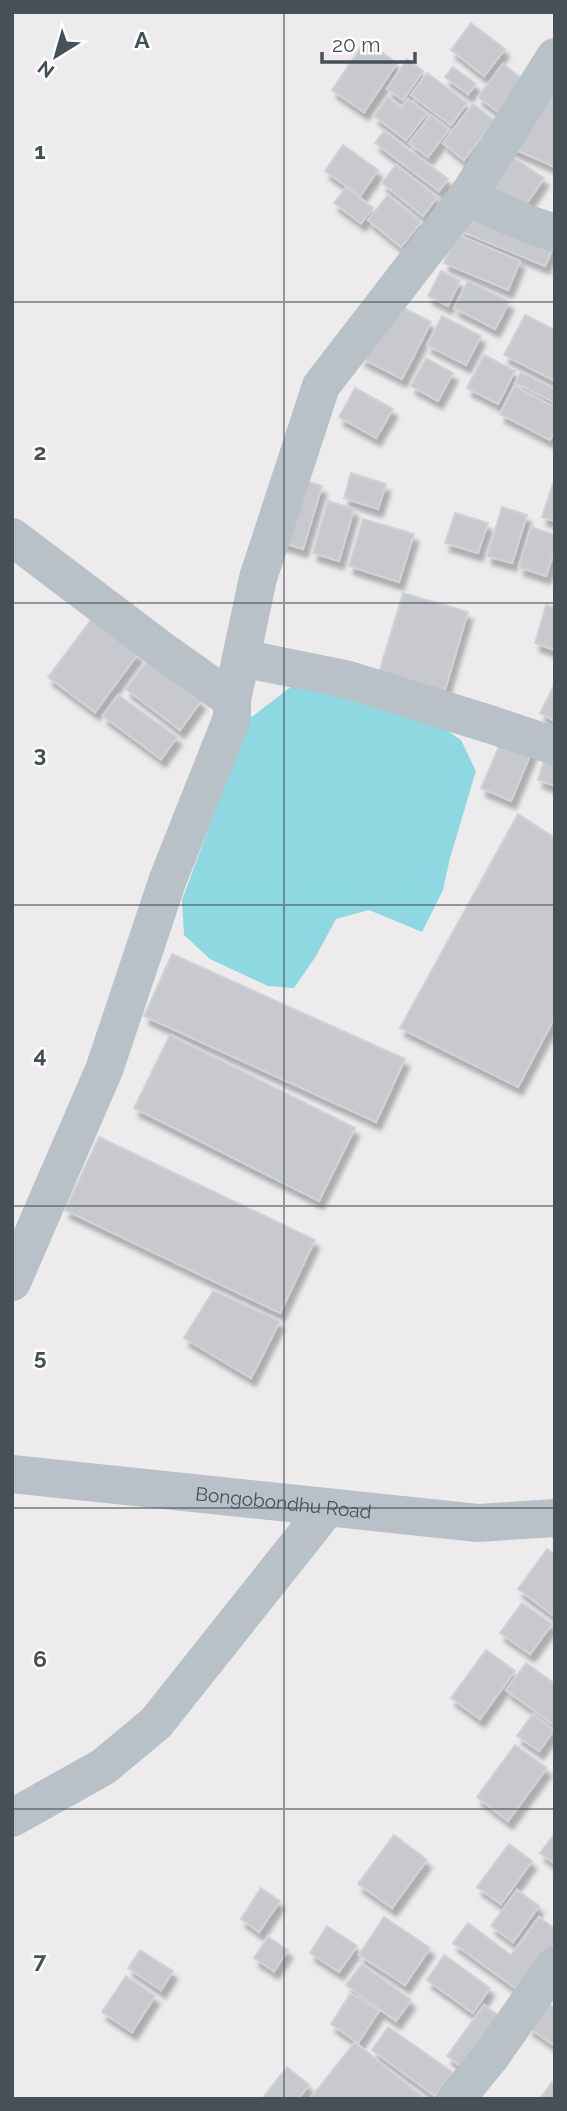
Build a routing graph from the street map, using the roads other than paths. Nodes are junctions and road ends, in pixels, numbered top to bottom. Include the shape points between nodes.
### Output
1 (555, 57) edge
2 (467, 197) junction
3 (555, 233) edge
4 (12, 537) edge
5 (241, 658) junction
6 (232, 700) junction
7 (555, 746) edge
8 (12, 1282) edge
9 (12, 1474) edge
10 (327, 1508) junction
11 (555, 1518) edge
12 (12, 1818) edge
13 (555, 1965) edge
14 (456, 2099) edge

1 - 2 street
2 - 3 street
2 - 5 street via 321,386 258,578
4 - 6 street
5 - 6 street
5 - 7 street via 345,680
6 - 8 street via 232,718 168,879 104,1070
9 - 10 street, Bongobondhu Road
10 - 11 street, Bongobondhu Road via 478,1524
10 - 12 street via 156,1723 103,1767
13 - 14 street

